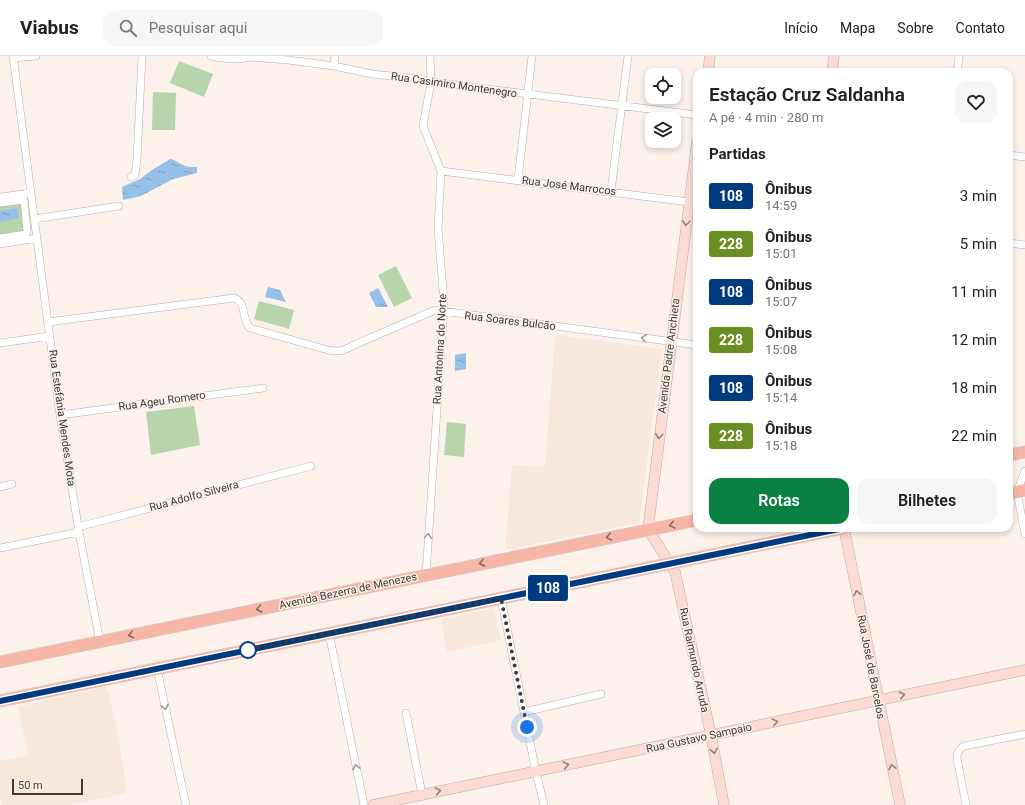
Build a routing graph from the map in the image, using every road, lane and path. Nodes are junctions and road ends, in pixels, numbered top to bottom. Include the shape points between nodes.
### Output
1 (36, 56) edge
2 (142, 56) edge
3 (211, 56) edge
4 (335, 56) edge
5 (430, 56) edge
6 (532, 56) edge
7 (628, 56) edge
8 (710, 56) edge
9 (834, 56) edge
10 (959, 56) edge
11 (13, 57) edge
12 (221, 57) edge
13 (252, 57) edge
14 (334, 66) junction
15 (708, 68) edge
16 (832, 68) edge
17 (958, 68) edge
18 (431, 82) junction
19 (528, 95) junction
20 (622, 105) junction
21 (693, 114) edge
22 (1013, 156) edge
23 (1025, 157) edge
24 (441, 171) junction
25 (131, 177) dead end
26 (518, 180) junction
27 (611, 191) junction
28 (31, 193) junction
29 (0, 197) edge
30 (693, 202) edge
31 (0, 203) edge
32 (119, 206) dead end
33 (34, 219) junction
34 (0, 238) edge
35 (37, 238) junction
36 (0, 244) edge
37 (1013, 244) edge
38 (1025, 245) edge
39 (443, 312) junction
40 (48, 322) junction
41 (50, 336) junction
42 (671, 342) junction
43 (0, 343) edge
44 (693, 345) edge
45 (263, 388) dead end
46 (60, 415) junction
47 (1025, 452) edge
48 (1013, 454) edge
49 (310, 466) dead end
50 (1025, 471) edge
51 (12, 484) dead end
52 (0, 487) edge
53 (1017, 492) edge
54 (693, 521) edge
55 (78, 529) junction
56 (648, 529) junction
57 (825, 532) edge
58 (845, 532) edge
59 (1025, 534) edge
60 (0, 548) edge
61 (670, 564) junction
62 (426, 574) junction
63 (501, 598) junction
64 (329, 633) junction
65 (100, 642) junction
66 (0, 662) edge
67 (157, 668) junction
68 (1025, 670) edge
69 (601, 694) dead end
70 (878, 700) junction
71 (0, 701) edge
72 (524, 712) junction
73 (406, 713) dead end
74 (1025, 734) edge
75 (711, 736) junction
76 (536, 772) junction
77 (422, 794) junction
78 (186, 805) edge
79 (364, 805) edge
80 (373, 805) edge
81 (544, 805) edge
82 (724, 805) edge
83 (900, 805) edge
84 (966, 805) edge

1 - 11 street
2 - 25 street via 137,160 135,175
3 - 12 street, Rua Casimiro Montenegro
4 - 14 street
5 - 18 street, Rua Antonina do Norte
6 - 19 street
7 - 20 street
8 - 15 street
9 - 16 street
10 - 17 street
11 - 28 street, Rua Estefânia Mendes Mota
12 - 13 street, Rua Casimiro Montenegro
13 - 14 street, Rua Casimiro Montenegro
14 - 18 street, Rua Casimiro Montenegro
18 - 19 street, Rua Casimiro Montenegro
18 - 24 street, Rua Antonina do Norte via 423,126
19 - 20 street, Rua Casimiro Montenegro
19 - 26 street
20 - 21 street, Rua Casimiro Montenegro
20 - 27 street
22 - 23 street
24 - 26 street, Rua José Marrocos
24 - 39 street, Rua Antonina do Norte via 438,228
26 - 27 street, Rua José Marrocos
27 - 30 street, Rua José Marrocos
28 - 29 street
28 - 33 street, Rua Estefânia Mendes Mota
30 -> 42 street, Avenida Padre Anchieta
31 - 34 street via 24,200 27,231 26,234
32 - 33 street
33 - 35 street, Rua Estefânia Mendes Mota
35 - 36 street
35 - 40 street, Rua Estefânia Mendes Mota
37 - 38 street
39 - 40 street, Rua Soares Bulcão via 435,310 342,352 250,328 245,321 241,302 234,298
42 -> 39 street, Rua Soares Bulcão
62 -> 39 street, Rua Antonina do Norte
40 - 41 street, Rua Estefânia Mendes Mota
41 - 43 street
41 - 46 street, Rua Estefânia Mendes Mota
42 - 44 street, Rua Soares Bulcão
42 -> 56 street, Avenida Padre Anchieta
45 - 46 street, Rua Ageu Romero
46 - 55 street, Rua Estefânia Mendes Mota
47 - 48 main road
49 - 55 street, Rua Adolfo Silveira
50 - 53 street
51 - 52 street
53 - 59 street
54 -> 56 main road, Avenida Bezerra de Menezes
55 - 60 street, Rua Adolfo Silveira
55 - 65 street, Rua Estefânia Mendes Mota
56 - 61 street
56 -> 62 main road, Avenida Bezerra de Menezes
57 - 61 main road
70 -> 58 street, Rua José de Barcelos
61 - 63 main road
61 - 75 street, Rua Raimundo Arruda via 675,572
62 -> 65 main road, Avenida Bezerra de Menezes
63 - 64 main road
63 - 72 street
64 - 67 main road
79 -> 64 street
65 - 66 main road, Avenida Bezerra de Menezes
67 - 71 main road
67 -> 78 street
70 -> 68 street, Rua Gustavo Sampaio
69 - 72 street
75 -> 70 street, Rua Gustavo Sampaio
83 -> 70 street, Rua José de Barcelos
72 - 76 street
73 - 77 street
74 - 84 street via 964,746 960,749 957,758
76 -> 75 street, Rua Gustavo Sampaio
75 -> 82 street, Rua Raimundo Arruda
77 -> 76 street, Rua Gustavo Sampaio
76 - 81 street
77 - 80 street, Rua Gustavo Sampaio

